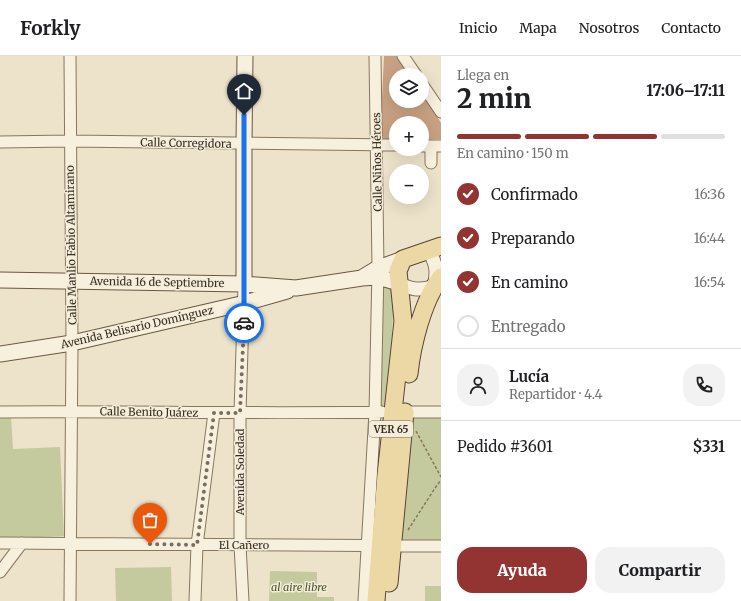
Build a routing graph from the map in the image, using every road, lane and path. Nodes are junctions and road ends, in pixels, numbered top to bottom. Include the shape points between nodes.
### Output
1 (70, 56) edge
2 (245, 56) edge
3 (375, 56) edge
4 (403, 56) edge
5 (411, 68) edge
6 (429, 94) edge
7 (441, 112) edge
8 (70, 141) junction
9 (0, 142) edge
10 (244, 144) junction
11 (376, 145) junction
12 (389, 145) edge
13 (431, 146) edge
14 (431, 163) dead end
15 (434, 248) edge
16 (403, 259) junction
17 (378, 273) junction
18 (0, 280) edge
19 (71, 280) junction
20 (437, 281) edge
21 (399, 283) junction
22 (244, 284) junction
23 (296, 288) junction
24 (245, 303) junction
25 (72, 343) junction
26 (0, 354) edge
27 (0, 412) edge
28 (71, 412) junction
29 (375, 412) junction
30 (399, 412) junction
31 (441, 412) edge
32 (214, 413) junction
33 (240, 413) junction
34 (417, 431) dead end
35 (441, 476) edge
36 (441, 480) edge
37 (0, 543) edge
38 (22, 543) junction
39 (71, 544) junction
40 (197, 545) junction
41 (240, 545) junction
42 (385, 546) junction
43 (441, 546) edge
44 (0, 572) edge
45 (70, 601) edge
46 (196, 601) edge
47 (243, 601) edge
48 (364, 601) edge
49 (376, 601) edge
50 (388, 601) edge

1 - 8 street, Calle Manlio Fabio Altamirano
2 - 10 main road, Avenida Soledad
3 - 11 street, Calle Niños Héroes
4 - 5 street
6 - 7 street
8 - 9 street, Calle Corregidora
8 - 10 street, Calle Corregidora
8 - 19 street, Calle Manlio Fabio Altamirano
10 - 11 street, Calle Corregidora
10 - 22 main road, Avenida Soledad
11 - 12 street, Calle Corregidora
11 - 17 street, Calle Niños Héroes
13 - 14 street
15 - 16 main road, Avenida 16 de Septiembre
15 - 20 street
16 - 17 main road, Avenida 16 de Septiembre
16 - 21 main road, VER 65 via 398,271
17 - 21 main road, Avenida 16 de Septiembre
17 - 23 main road, Avenida 16 de Septiembre via 362,278
17 - 29 street, Calle Niños Héroes
18 - 19 main road, Avenida 16 de Septiembre
19 - 22 main road, Avenida 16 de Septiembre
19 - 25 street, Calle Manlio Fabio Altamirano
20 - 21 street via 425,289 416,290
20 - 30 main road, VER 65 via 420,320
21 - 30 main road, VER 65 via 403,321
22 - 23 main road, Avenida 16 de Septiembre
22 - 24 street, Avenida Soledad
23 - 24 main road, Avenida Belisario Domínguez
24 - 25 main road, Avenida Belisario Domínguez
24 - 33 street, Avenida Soledad
25 - 26 main road, Avenida Belisario Domínguez
25 - 28 street, Calle Manlio Fabio Altamirano
27 - 28 street, Calle Benito Juárez
28 - 32 street, Calle Benito Juárez
28 - 39 street, Calle Manlio Fabio Altamirano
29 - 30 street, Calle Benito Juárez
29 - 33 street, Calle Benito Juárez
29 - 42 street, Calle Niños Héroes
30 - 31 street, Calle Benito Juárez
30 - 42 main road, VER 65 via 386,475
32 - 33 street, Calle Benito Juárez
32 - 40 street
33 - 41 street, Avenida Soledad
34 - 35 path
36 - 42 path
37 - 38 street, El Cañero
38 - 39 street, El Cañero
38 - 44 street
39 - 40 street, El Cañero
39 - 45 street, Calle Manlio Fabio Altamirano
40 - 41 street, El Cañero
40 - 46 street
41 - 42 street, El Cañero
41 - 47 street, Avenida Soledad
42 - 43 street, El Cañero
42 - 48 street, Calle Niños Héroes
42 - 49 main road, VER 65
42 - 50 main road, VER 65

